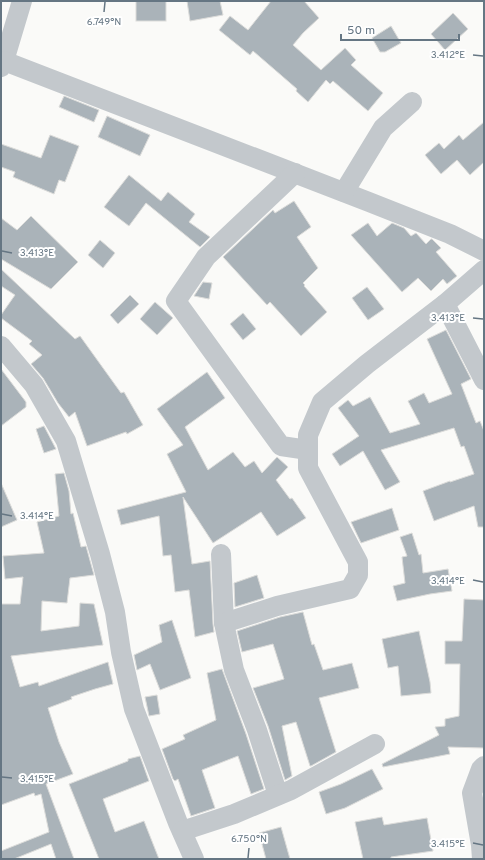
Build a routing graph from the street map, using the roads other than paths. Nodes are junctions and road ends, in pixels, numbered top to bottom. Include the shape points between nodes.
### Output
1 (22, 1) edge
2 (6, 28) edge
3 (2, 64) edge
4 (412, 102) dead end
5 (295, 173) junction
6 (344, 192) junction
7 (484, 251) edge
8 (484, 270) edge
9 (445, 304) junction
10 (1, 346) edge
11 (484, 380) edge
12 (308, 450) junction
13 (221, 554) dead end
14 (224, 623) junction
15 (375, 744) dead end
16 (484, 766) edge
17 (278, 795) junction
18 (182, 831) junction
19 (194, 859) edge
20 (482, 859) edge

1 - 2 street
2 - 3 street
3 - 5 street
4 - 6 street via 383,128
5 - 6 street
5 - 12 street via 206,257 176,300 281,446
6 - 7 street via 450,234
8 - 9 street
9 - 11 street
9 - 12 street via 322,402 308,435
10 - 18 street via 34,385 66,441 115,612 134,709
12 - 14 street via 308,468 358,562 358,576 350,588 277,606
13 - 14 street
14 - 17 street via 234,670
15 - 17 street
16 - 20 street via 480,769 472,793
17 - 18 street via 234,814
18 - 19 street

